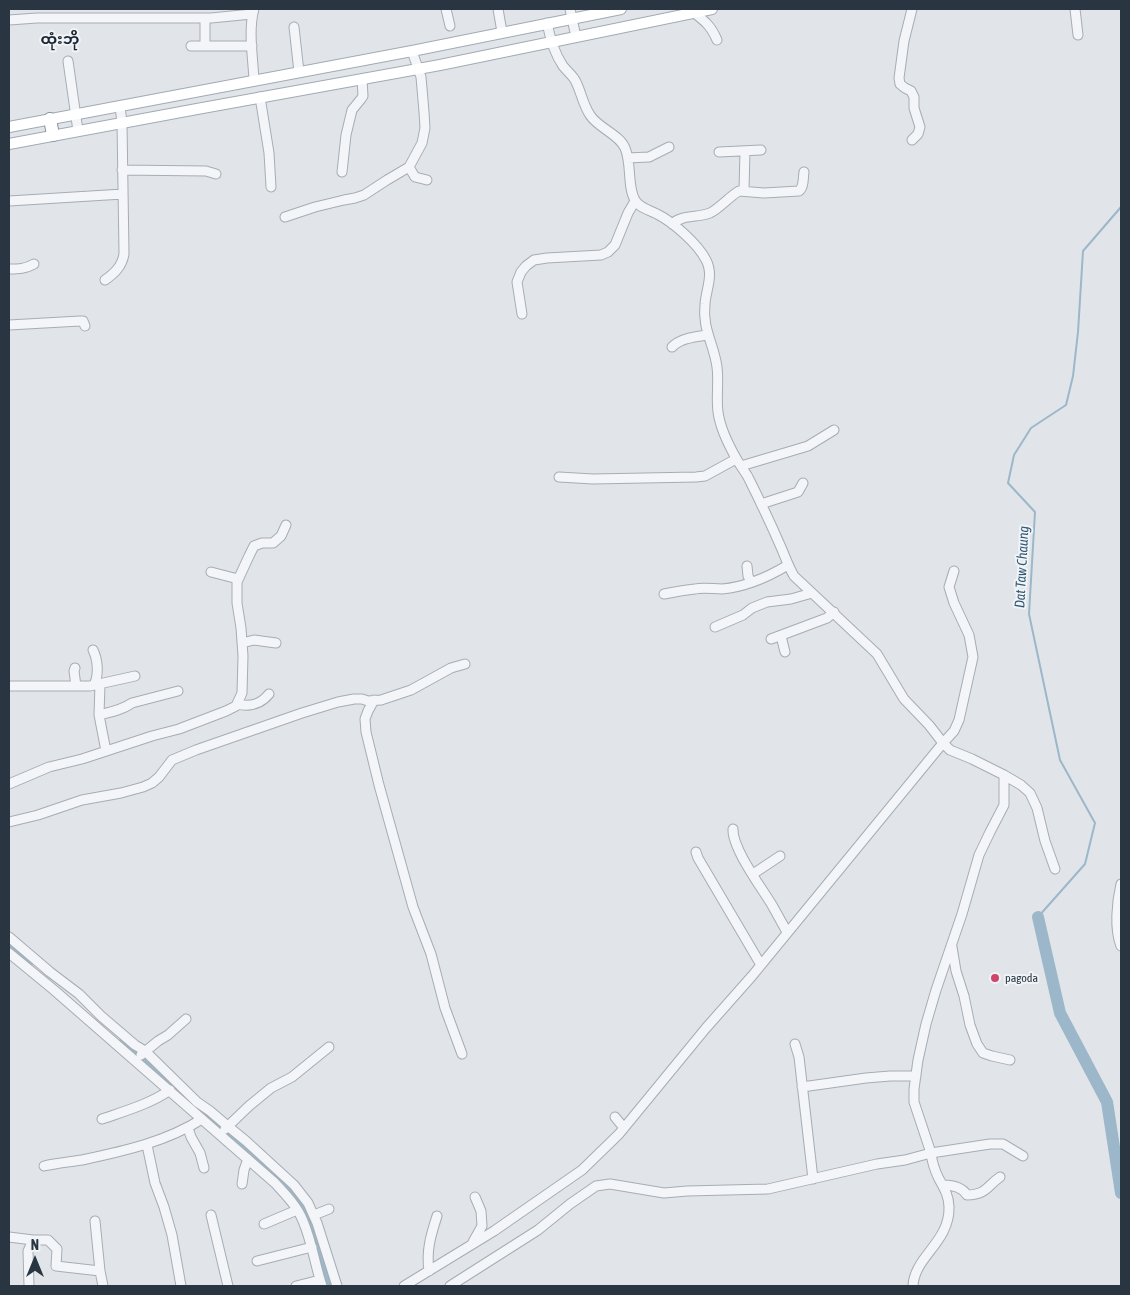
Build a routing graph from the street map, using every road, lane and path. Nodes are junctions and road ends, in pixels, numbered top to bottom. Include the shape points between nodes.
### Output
1 (446, 9) edge
2 (498, 9) edge
3 (621, 9) edge
4 (712, 9) edge
5 (912, 9) edge
6 (1075, 9) edge
7 (603, 11) edge
8 (253, 12) edge
9 (693, 12) junction
10 (571, 13) edge
11 (37, 14) edge
12 (205, 18) junction
13 (9, 20) edge
14 (547, 24) junction
15 (450, 26) dead end
16 (294, 27) dead end
17 (502, 32) junction
18 (1078, 35) dead end
19 (576, 37) junction
20 (717, 40) dead end
21 (551, 43) junction
22 (191, 46) dead end
23 (205, 46) junction
24 (252, 46) junction
25 (412, 51) junction
26 (68, 61) dead end
27 (418, 69) junction
28 (299, 72) junction
29 (362, 79) junction
30 (254, 80) junction
31 (260, 97) junction
32 (120, 106) junction
33 (74, 114) junction
34 (50, 119) junction
35 (122, 123) junction
36 (9, 127) edge
37 (78, 131) junction
38 (53, 135) junction
39 (912, 140) dead end
40 (9, 144) edge
41 (669, 147) dead end
42 (761, 150) dead end
43 (745, 151) junction
44 (719, 152) dead end
45 (628, 158) junction
46 (409, 167) junction
47 (122, 170) junction
48 (342, 172) dead end
49 (804, 172) dead end
50 (216, 174) dead end
51 (426, 180) dead end
52 (271, 187) dead end
53 (744, 190) junction
54 (123, 194) junction
55 (9, 200) edge
56 (635, 202) junction
57 (284, 217) dead end
58 (672, 224) junction
59 (34, 264) dead end
60 (9, 269) edge
61 (105, 280) dead end
62 (522, 314) dead end
63 (9, 325) edge
64 (85, 326) dead end
65 (708, 335) junction
66 (672, 347) dead end
67 (834, 430) dead end
68 (739, 462) junction
69 (559, 477) dead end
70 (803, 483) dead end
71 (760, 504) junction
72 (286, 525) dead end
73 (788, 565) junction
74 (747, 566) dead end
75 (954, 571) dead end
76 (211, 572) dead end
77 (238, 579) junction
78 (751, 582) junction
79 (812, 592) junction
80 (664, 594) dead end
81 (834, 612) junction
82 (715, 627) dead end
83 (781, 636) junction
84 (771, 639) dead end
85 (242, 643) junction
86 (276, 643) dead end
87 (93, 650) dead end
88 (785, 652) dead end
89 (465, 664) dead end
90 (73, 670) dead end
91 (135, 676) dead end
92 (97, 685) junction
93 (9, 686) edge
94 (74, 686) junction
95 (178, 691) dead end
96 (269, 694) dead end
97 (374, 700) junction
98 (237, 704) junction
99 (99, 715) junction
100 (943, 743) junction
101 (106, 751) junction
102 (1004, 775) junction
103 (9, 784) edge
104 (9, 822) edge
105 (733, 829) dead end
106 (696, 852) dead end
107 (780, 856) dead end
108 (1055, 869) dead end
109 (753, 874) junction
110 (1121, 884) edge
111 (787, 932) junction
112 (9, 937) edge
113 (952, 944) junction
114 (1121, 946) edge
115 (9, 953) edge
116 (761, 965) junction
117 (186, 1019) dead end
118 (795, 1044) dead end
119 (329, 1047) dead end
120 (462, 1054) dead end
121 (140, 1056) junction
122 (1010, 1060) dead end
123 (916, 1076) junction
124 (802, 1087) junction
125 (170, 1090) junction
126 (615, 1117) dead end
127 (102, 1119) dead end
128 (202, 1119) junction
129 (188, 1128) junction
130 (624, 1128) junction
131 (223, 1130) junction
132 (147, 1145) junction
133 (931, 1153) junction
134 (1023, 1156) dead end
135 (248, 1159) junction
136 (44, 1166) dead end
137 (204, 1168) dead end
138 (1000, 1177) dead end
139 (814, 1179) junction
140 (242, 1184) dead end
141 (943, 1184) junction
142 (475, 1197) dead end
143 (297, 1210) junction
144 (329, 1210) dead end
145 (211, 1215) dead end
146 (314, 1215) junction
147 (437, 1216) dead end
148 (95, 1221) dead end
149 (264, 1224) dead end
150 (9, 1237) edge
151 (33, 1240) junction
152 (471, 1245) junction
153 (312, 1247) junction
154 (257, 1261) dead end
155 (100, 1271) junction
156 (429, 1271) junction
157 (321, 1283) edge
158 (29, 1286) edge
159 (103, 1286) edge
160 (181, 1286) edge
161 (228, 1286) edge
162 (296, 1286) edge
163 (337, 1286) edge
164 (404, 1286) edge
165 (450, 1286) edge
166 (913, 1286) edge

1 - 15 street
2 - 17 street
3 - 7 main road
4 - 9 main road
5 - 39 street via 899,78 900,84 914,97 920,127
6 - 18 street
7 - 10 main road
8 - 12 street
8 - 24 street
9 - 19 main road
9 - 20 street via 713,30
10 - 14 main road
10 - 19 street
11 - 12 street
11 - 13 street
12 - 23 street
14 - 17 main road
14 - 21 street
16 - 28 street
17 - 25 main road
19 - 21 main road
21 - 27 main road
21 - 45 street via 574,78 590,115 625,147
22 - 23 street
23 - 24 street
24 - 30 street
25 - 27 street
25 - 28 main road
26 - 33 street
27 - 29 main road
27 - 46 street via 422,81 424,136
28 - 30 main road
29 - 31 main road
29 - 48 street via 363,96 352,110
30 - 32 main road
31 - 35 main road
31 - 52 street
32 - 33 main road
32 - 35 street
33 - 34 main road
33 - 37 street
34 - 36 main road
34 - 38 highway
35 - 37 main road
35 - 47 street
37 - 38 main road
38 - 40 main road
41 - 45 street via 650,156
42 - 43 street
43 - 44 street
43 - 53 street
45 - 56 street
46 - 51 street via 415,177
46 - 57 street via 364,195
47 - 50 street via 206,171
47 - 54 street
49 - 53 street via 799,191 764,193
53 - 58 street via 710,213 679,219
54 - 55 street
54 - 61 street via 123,259
56 - 58 street
56 - 62 street via 608,252 534,260 526,266 517,282
58 - 65 street via 707,261 710,273 704,318
59 - 60 street via 22,269
63 - 64 street via 80,321
65 - 66 street via 684,340
65 - 68 street via 717,364 718,414
67 - 68 street via 808,446
68 - 69 street via 704,476
68 - 71 street
70 - 71 street via 798,492
71 - 73 street
72 - 77 street via 273,543 254,546
73 - 78 street
73 - 79 street via 794,576
74 - 78 street
75 - 100 street via 949,588 969,635 973,656 959,720
76 - 77 street
77 - 85 street
78 - 80 street via 728,588
79 - 81 street
79 - 82 street via 767,602
81 - 83 street via 828,618
81 - 100 street via 877,654 904,699
83 - 84 street
83 - 88 street
85 - 86 street via 254,640
85 - 98 street via 242,693
87 - 92 street via 98,662
89 - 97 street via 411,690
90 - 94 street
91 - 92 street
92 - 94 street
92 - 99 street
93 - 94 street
95 - 99 street
96 - 98 street via 258,703
97 - 104 street via 354,699 302,713 172,760 159,777 143,787 82,800
97 - 120 street via 365,719 379,785 410,899
98 - 101 street via 179,728
99 - 101 street
100 - 102 street via 950,750
100 - 111 street
101 - 103 street via 49,767
102 - 108 street via 1030,793
102 - 113 street via 1004,805 980,855
105 - 109 street via 736,843
106 - 116 street
107 - 109 street
109 - 111 street
110 - 114 street via 1117,922
111 - 116 street
112 - 121 street via 79,994 135,1045
113 - 122 street via 956,971 977,1044 983,1053
113 - 123 street via 926,1024
115 - 121 street
116 - 130 street
117 - 121 street
118 - 124 street
119 - 131 street via 292,1077 271,1088
121 - 125 street
121 - 131 street via 210,1111
123 - 124 street via 866,1078
123 - 133 street via 914,1102
124 - 139 street
125 - 127 street via 137,1107
125 - 128 street
126 - 130 street
128 - 129 street
128 - 131 street
129 - 132 street
129 - 137 street
130 - 152 street via 582,1170
131 - 135 street
131 - 146 street via 246,1141 294,1185
132 - 136 street
132 - 160 street via 172,1235
133 - 134 street via 1003,1144
133 - 139 street
133 - 141 street
135 - 140 street
135 - 143 street via 275,1183
138 - 141 street via 976,1195 967,1195 964,1189
139 - 165 street via 768,1188 664,1193 610,1184 596,1186 538,1230
141 - 166 street via 949,1208 945,1230 915,1272
142 - 152 street via 482,1226
143 - 149 street
143 - 153 street
144 - 146 street
145 - 161 street
146 - 163 street
147 - 156 street via 429,1243
148 - 155 street
150 - 151 street
151 - 155 street via 48,1240 57,1248 56,1266
151 - 158 street via 28,1251
152 - 156 street
153 - 154 street
153 - 157 street
155 - 159 street
156 - 164 street
157 - 162 street

